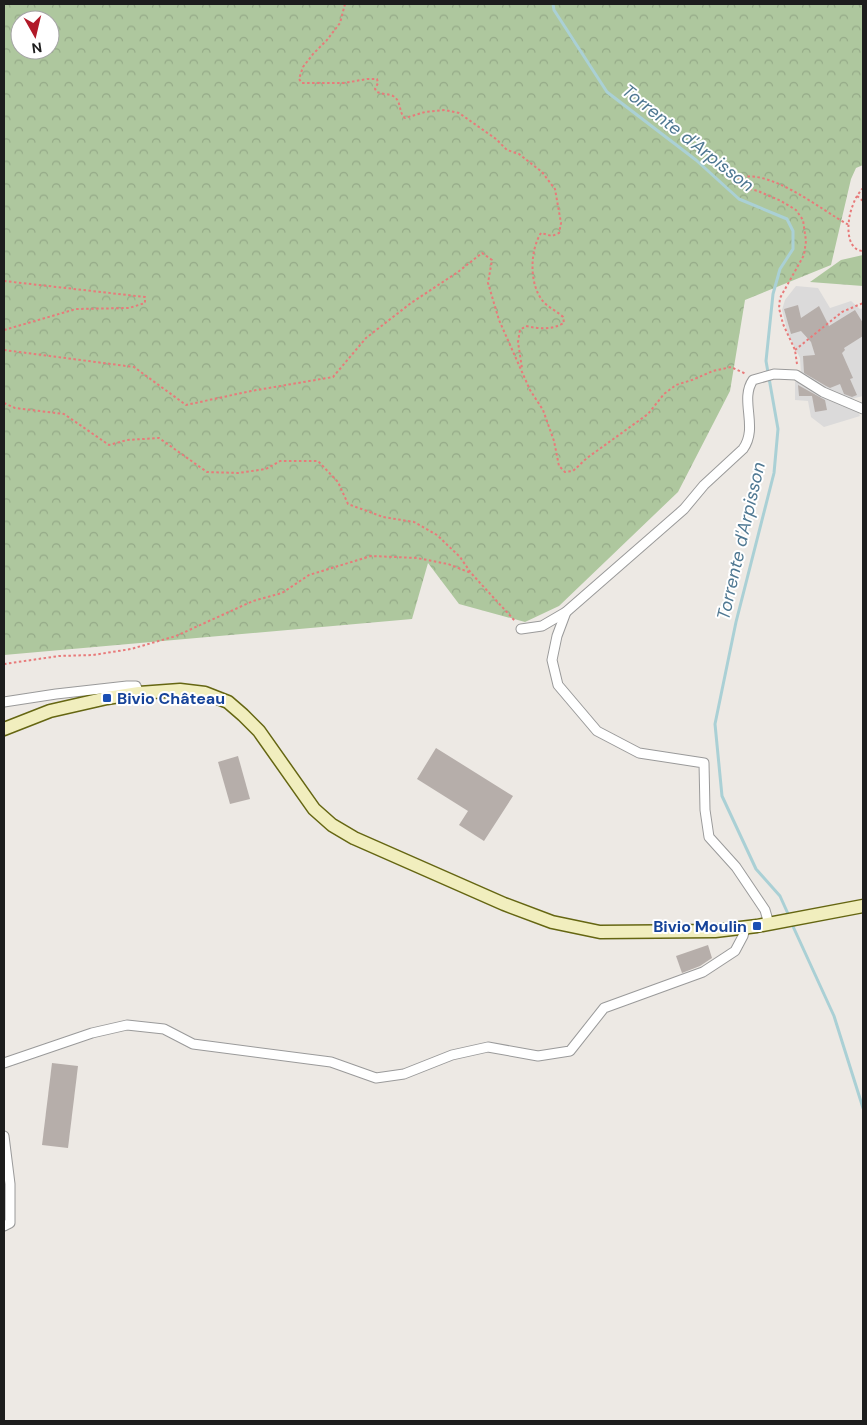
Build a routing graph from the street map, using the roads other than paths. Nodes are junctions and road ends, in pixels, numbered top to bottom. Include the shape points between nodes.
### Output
1 (863, 409) edge
2 (566, 612) junction
3 (522, 629) road end
4 (140, 693) junction
5 (4, 702) edge
6 (4, 729) edge
7 (863, 906) edge
8 (773, 923) junction
9 (744, 928) junction
10 (4, 1063) edge
11 (4, 1136) edge
12 (4, 1226) edge

1 - 2 street via 823,392 796,375 774,374 757,379 748,392 748,442 704,485 684,510
2 - 3 street via 542,626
2 - 8 street via 552,660 558,685 597,731 639,753 704,762 709,837 736,867
4 - 5 street via 136,686 127,686
4 - 6 main road via 50,711
4 - 9 main road via 180,690 205,693 228,702 259,731 314,808 332,825 354,838 512,907 552,922 600,932
7 - 8 main road
8 - 9 main road
9 - 10 street via 735,951 703,972 604,1008 570,1051 538,1056 488,1048 452,1055 404,1074 376,1078 332,1062 194,1044 164,1029 127,1025 92,1033
11 - 12 street via 10,1184 10,1223

